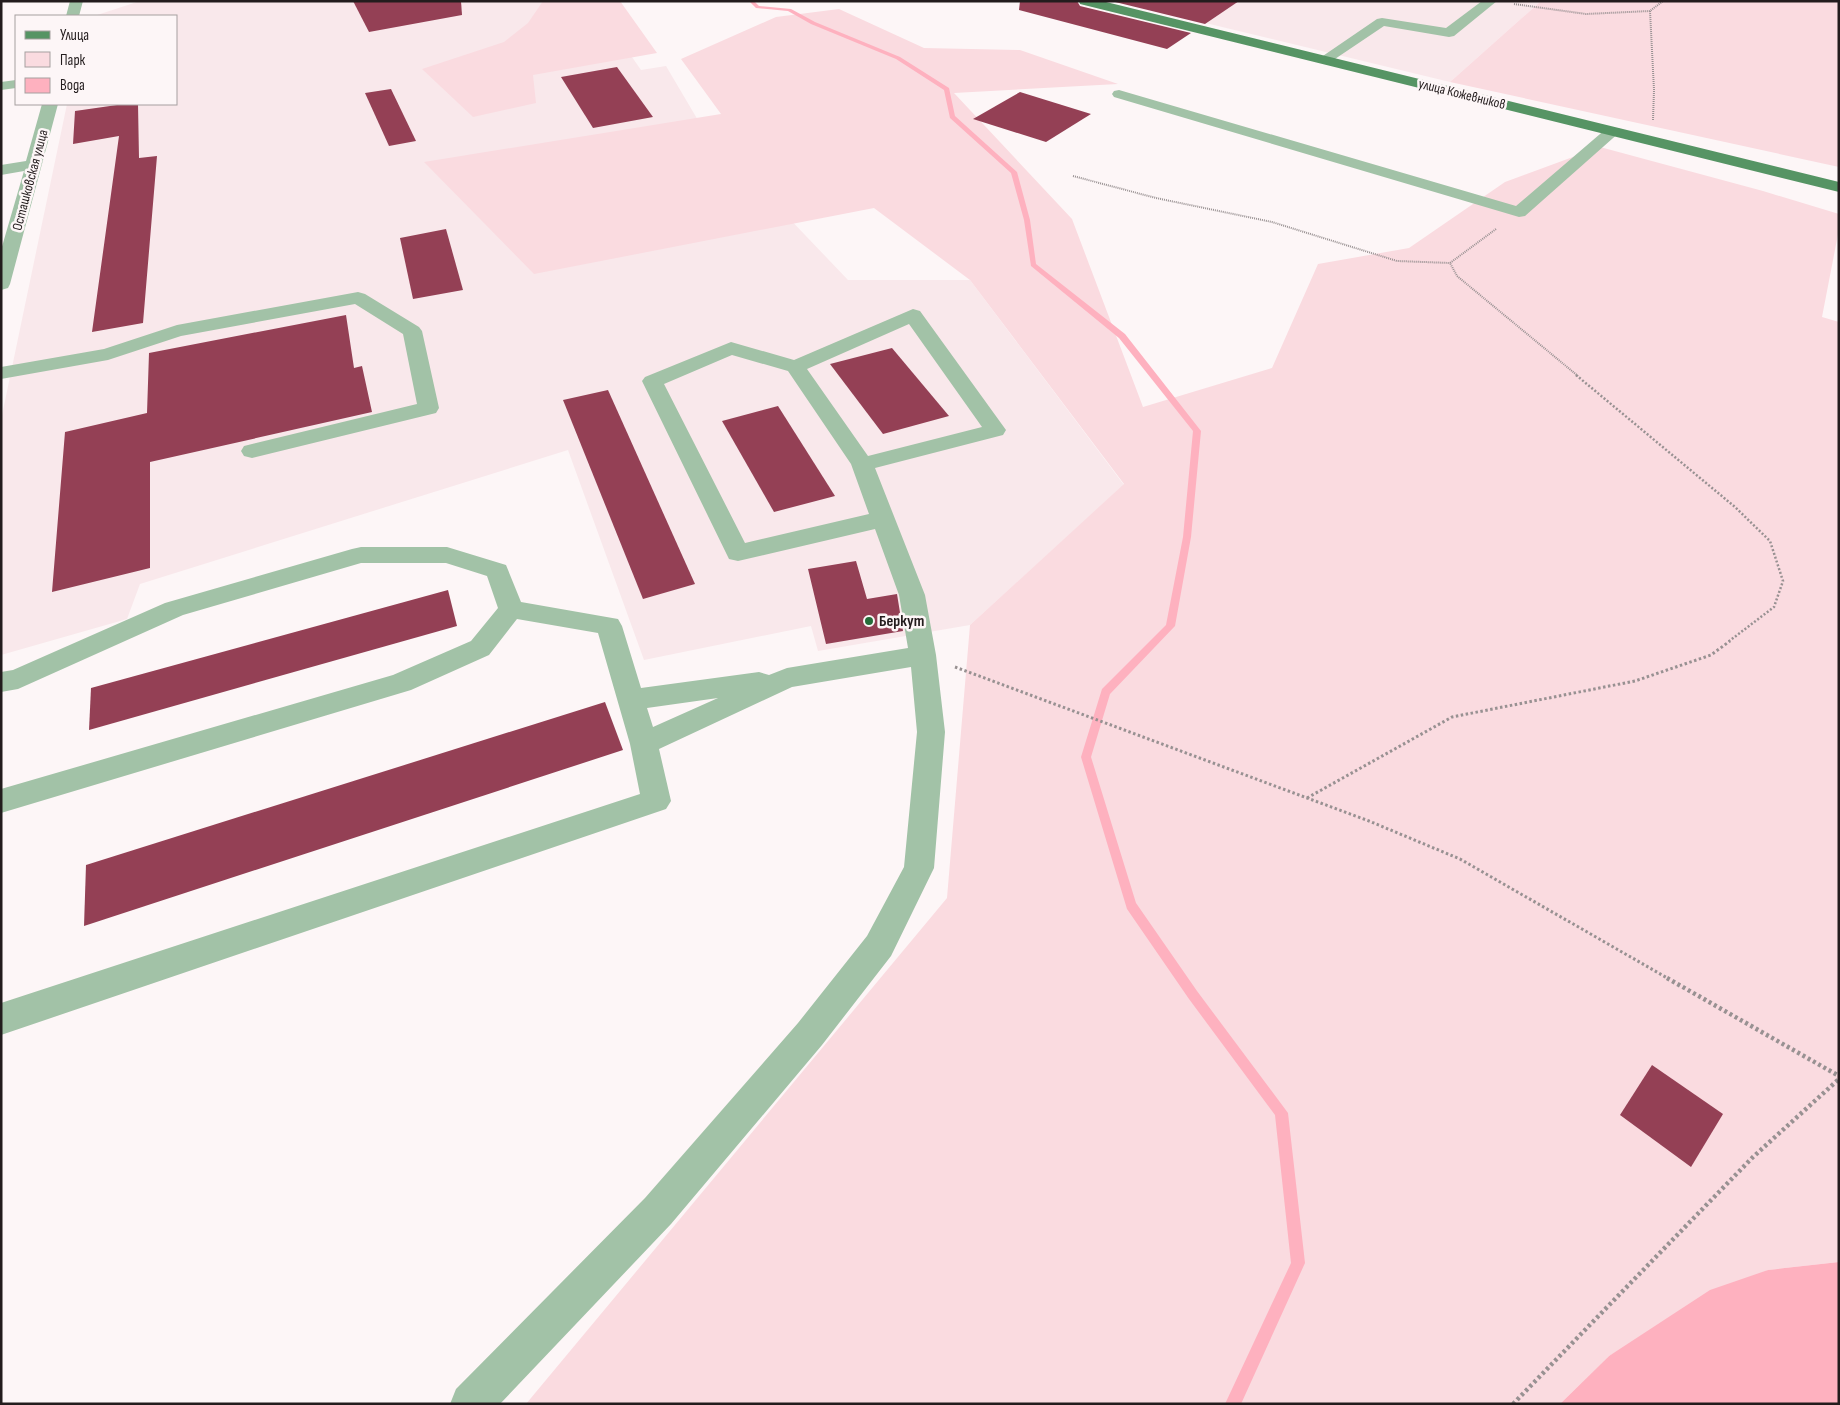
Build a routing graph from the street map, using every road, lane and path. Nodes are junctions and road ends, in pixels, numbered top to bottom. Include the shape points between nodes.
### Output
1 (1085, 1) edge
2 (1491, 1) edge
3 (1662, 1) edge
4 (1507, 3) dead end
5 (1650, 11) junction
6 (1324, 60) junction
7 (15, 84) edge
8 (1, 86) edge
9 (1118, 94) dead end
10 (50, 105) edge
11 (1613, 131) junction
12 (1651, 140) junction
13 (35, 164) junction
14 (1, 170) edge
15 (1073, 176) dead end
16 (1839, 187) edge
17 (1519, 212) junction
18 (8, 236) edge
19 (1450, 263) junction
20 (1, 284) edge
21 (795, 368) junction
22 (1, 373) edge
23 (252, 451) dead end
24 (862, 464) junction
25 (883, 519) junction
26 (511, 609) junction
27 (923, 655) junction
28 (787, 678) junction
29 (1, 682) edge
30 (631, 700) junction
31 (644, 744) junction
32 (1307, 798) junction
33 (1, 801) edge
34 (1, 1019) edge
35 (1839, 1077) edge
36 (472, 1404) edge
37 (1513, 1404) edge

1 - 6 main road, улица Кожевников
2 - 6 street via 1449,33 1382,22
3 - 5 path
4 - 5 path via 1586,14
5 - 12 path via 1654,90
6 - 11 main road, улица Кожевников
7 - 8 street
9 - 17 street
10 - 13 street, Осташковская улица
11 - 12 main road, улица Кожевников
11 - 17 street
12 - 16 main road, улица Кожевников
13 - 14 street
13 - 18 street, Осташковская улица
15 - 19 path via 1156,198 1272,222 1397,261
17 - 19 path
18 - 20 street, Осташковская улица
19 - 32 path via 1457,276 1735,507 1770,541 1783,581 1774,607 1711,655 1636,681 1452,717
21 - 24 street
21 - 24 street via 913,315 995,430
21 - 25 street via 731,348 652,381 738,553
22 - 23 street via 108,354 177,331 358,298 412,331 428,408
24 - 25 street
25 - 27 street via 912,596
26 - 29 street via 497,571 447,555 362,555 174,608 18,679
26 - 30 street via 609,626
26 - 33 street via 480,648 401,683
27 - 28 street
27 - 32 path
27 - 36 street via 931,732 919,868 878,946 810,1034 658,1211
28 - 30 street
28 - 31 street
30 - 31 street
31 - 34 street via 656,801
32 - 35 path via 1460,859
35 - 37 path via 1753,1157

